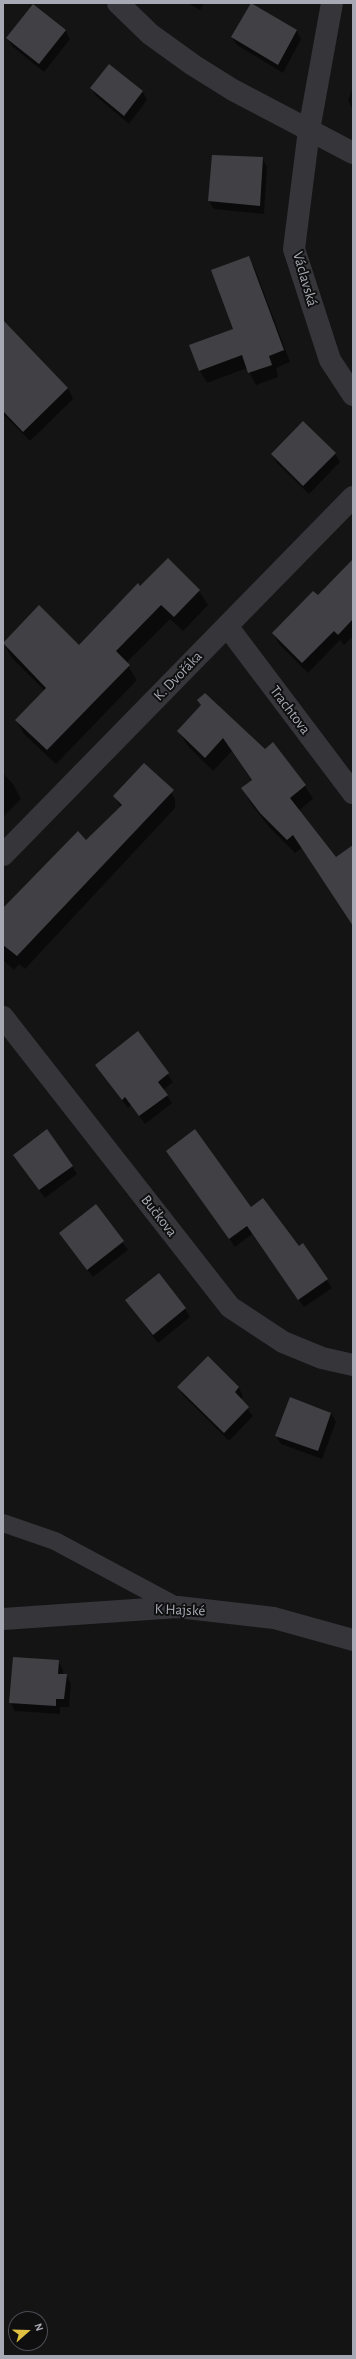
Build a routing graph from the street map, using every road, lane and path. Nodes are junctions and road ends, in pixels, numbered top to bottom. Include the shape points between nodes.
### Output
1 (118, 3) edge
2 (332, 3) edge
3 (309, 130) junction
4 (353, 153) edge
5 (353, 395) edge
6 (353, 497) edge
7 (227, 626) junction
8 (353, 793) edge
9 (3, 855) edge
10 (3, 1017) edge
11 (353, 1365) edge
12 (3, 1523) edge
13 (178, 1607) junction
14 (3, 1619) edge
15 (353, 1640) edge

1 - 3 street via 150,34 193,65 233,90
2 - 3 street, Václavská
3 - 4 street
3 - 5 street, Václavská via 294,249 330,360
6 - 7 street, K. Dvořáka
7 - 8 street, Trachtova
7 - 9 street, K. Dvořáka
10 - 11 street, Bučkova via 230,1307 283,1342 322,1358
12 - 13 lane via 55,1541
13 - 14 street, K Hajské
13 - 15 street, K Hajské via 274,1618

